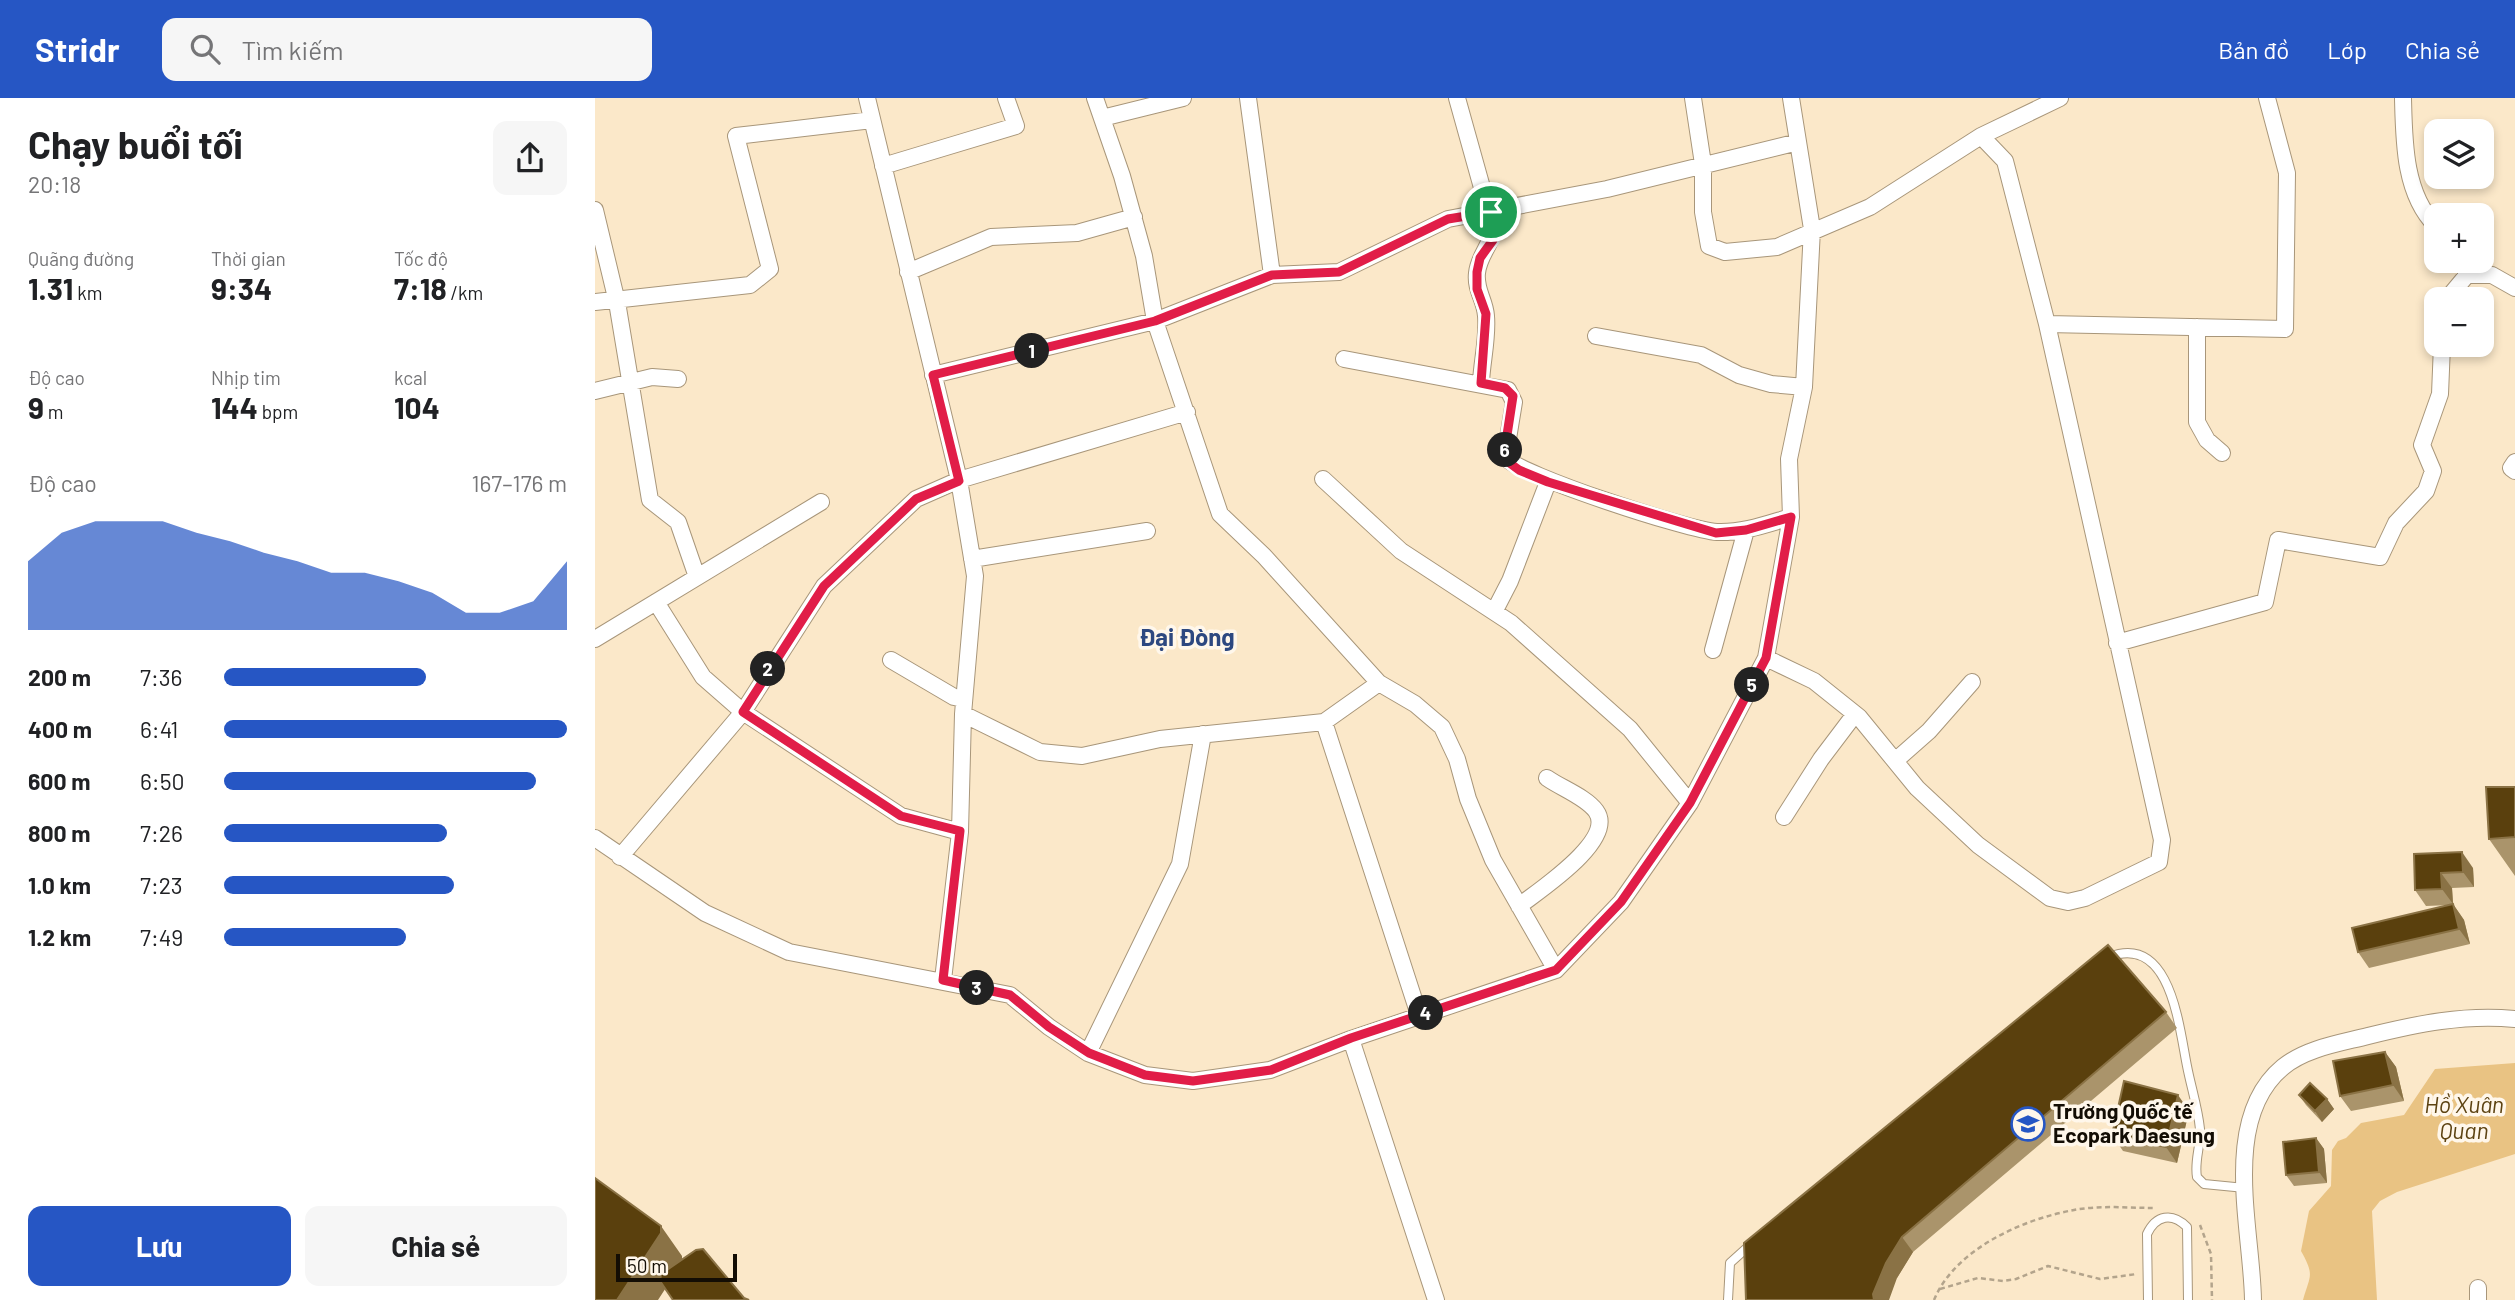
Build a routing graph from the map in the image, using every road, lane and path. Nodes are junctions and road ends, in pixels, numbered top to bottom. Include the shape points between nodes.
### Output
1 (867, 98) edge
2 (1006, 98) edge
3 (1095, 98) edge
4 (1183, 98) edge
5 (1248, 98) edge
6 (1457, 98) edge
7 (1693, 98) edge
8 (1791, 98) edge
9 (2060, 98) edge
10 (2267, 98) edge
11 (2403, 98) edge
12 (1102, 118) junction
13 (872, 120) junction
14 (1981, 136) junction
15 (1794, 143) junction
16 (1703, 164) junction
17 (883, 166) junction
18 (595, 210) edge
19 (1491, 212) junction
20 (2424, 214) edge
21 (1134, 217) junction
22 (1812, 229) junction
23 (908, 272) junction
24 (2484, 273) edge
25 (1272, 275) junction
26 (2515, 288) edge
27 (595, 302) edge
28 (617, 302) junction
29 (1155, 321) junction
30 (2047, 324) junction
31 (2197, 327) junction
32 (1596, 336) dead end
33 (2442, 357) edge
34 (1344, 359) dead end
35 (933, 375) junction
36 (678, 379) dead end
37 (628, 383) junction
38 (1481, 383) junction
39 (1804, 387) junction
40 (595, 391) edge
41 (1187, 412) junction
42 (2222, 453) dead end
43 (2515, 461) edge
44 (2515, 471) edge
45 (1323, 479) dead end
46 (959, 481) junction
47 (1548, 482) junction
48 (821, 502) dead end
49 (1791, 517) junction
50 (1746, 530) junction
51 (1147, 531) dead end
52 (972, 559) junction
53 (698, 577) junction
54 (656, 602) junction
55 (1494, 612) junction
56 (595, 639) edge
57 (2117, 643) junction
58 (1713, 650) dead end
59 (1766, 658) junction
60 (891, 660) dead end
61 (1972, 682) dead end
62 (1379, 683) junction
63 (964, 706) junction
64 (743, 712) junction
65 (1855, 714) junction
66 (1324, 722) junction
67 (1203, 734) junction
68 (1895, 761) junction
69 (1547, 778) dead end
70 (1690, 803) junction
71 (1784, 817) dead end
72 (960, 831) junction
73 (595, 838) edge
74 (620, 857) junction
75 (1519, 906) junction
76 (2101, 960) edge
77 (1556, 970) junction
78 (943, 980) junction
79 (1419, 1015) junction
80 (2515, 1019) edge
81 (1351, 1038) junction
82 (1089, 1053) junction
83 (2245, 1188) junction
84 (2165, 1208) dead end
85 (2197, 1221) dead end
86 (1760, 1235) edge
87 (2147, 1272) junction
88 (1940, 1289) junction
89 (1436, 1300) edge
90 (1728, 1300) edge
91 (1934, 1300) edge
92 (2148, 1300) edge
93 (2188, 1300) edge
94 (2212, 1300) edge
95 (2253, 1300) edge

1 - 13 street
2 - 17 street via 1016,126
3 - 12 street
4 - 12 street
5 - 25 street
6 - 19 street
7 - 16 street
8 - 15 street
9 - 14 street
10 - 31 street via 2287,173 2285,328
11 - 20 street via 2404,141 2414,191
12 - 21 street
13 - 17 street
13 - 28 street via 736,135 770,269 750,285
14 - 22 street via 1870,207
14 - 30 street via 2005,162
15 - 16 street
15 - 22 street
16 - 19 street
16 - 22 street via 1703,212 1709,246 1725,252 1777,247
17 - 23 street
18 - 28 street
19 - 25 street via 1448,219 1339,272
19 - 38 street via 1493,240 1480,258 1477,272 1477,289 1486,314
21 - 23 street via 1077,233 991,237
21 - 29 street
22 - 39 street
23 - 35 street
24 - 26 street
25 - 29 street
27 - 28 street
28 - 37 street
29 - 35 street
29 - 41 street
30 - 31 street
30 - 57 street
31 - 42 street via 2197,422 2207,440
32 - 39 street via 1701,355 1739,375
33 - 57 street via 2440,394 2422,445 2433,471 2426,491 2396,523 2380,557 2278,540 2265,602
34 - 38 street
35 - 46 street
36 - 37 street via 652,377
37 - 40 street
37 - 53 street via 650,500 678,522
38 - 47 street via 1505,388 1513,396 1507,461
39 - 49 street via 1789,458
41 - 46 street
41 - 62 street via 1220,514
43 - 44 street via 2511,468
45 - 55 street via 1401,551
46 - 52 street
46 - 64 street via 916,499 824,586
47 - 50 street via 1716,533
47 - 55 street
48 - 53 street
49 - 50 street
49 - 59 street
50 - 58 street
51 - 52 street
52 - 63 street via 975,576
53 - 54 street
54 - 56 street
54 - 64 street via 702,677
55 - 70 street via 1630,729
57 - 68 street via 2162,840 2159,862 2147,869 2085,898 2068,902 2050,898 1978,845
59 - 65 street via 1814,681
59 - 70 street
60 - 63 street
61 - 68 street via 1929,732
62 - 66 street
62 - 75 street via 1442,727 1493,860
63 - 67 street via 1041,752 1082,755
63 - 72 street
64 - 72 street via 901,816
64 - 74 street
65 - 68 street
65 - 71 street
66 - 67 street
66 - 79 street
67 - 82 street via 1180,864
69 - 75 street via 1590,805 1599,816 1599,828 1573,865
70 - 77 street via 1621,902
72 - 78 street
73 - 74 street
74 - 78 street via 705,913 789,952
75 - 77 street
76 - 83 lane via 2115,954 2134,956 2149,959 2159,969 2179,1023 2196,1106 2200,1141 2197,1177 2204,1184
77 - 79 street
78 - 82 street via 1010,995
79 - 81 street
80 - 83 street via 2442,1020 2313,1051 2284,1065 2266,1084 2256,1105 2244,1143
81 - 82 street via 1271,1070 1193,1081 1145,1075
81 - 89 street
83 - 95 street
84 - 88 path via 2075,1209 2035,1220 1987,1242 1954,1270
85 - 94 path via 2211,1254
86 - 90 lane via 1730,1264
87 - 88 path via 2100,1279 2048,1266 2017,1279 1978,1278
87 - 92 lane
87 - 93 lane via 2151,1225 2161,1217 2173,1217 2187,1227
88 - 91 path

